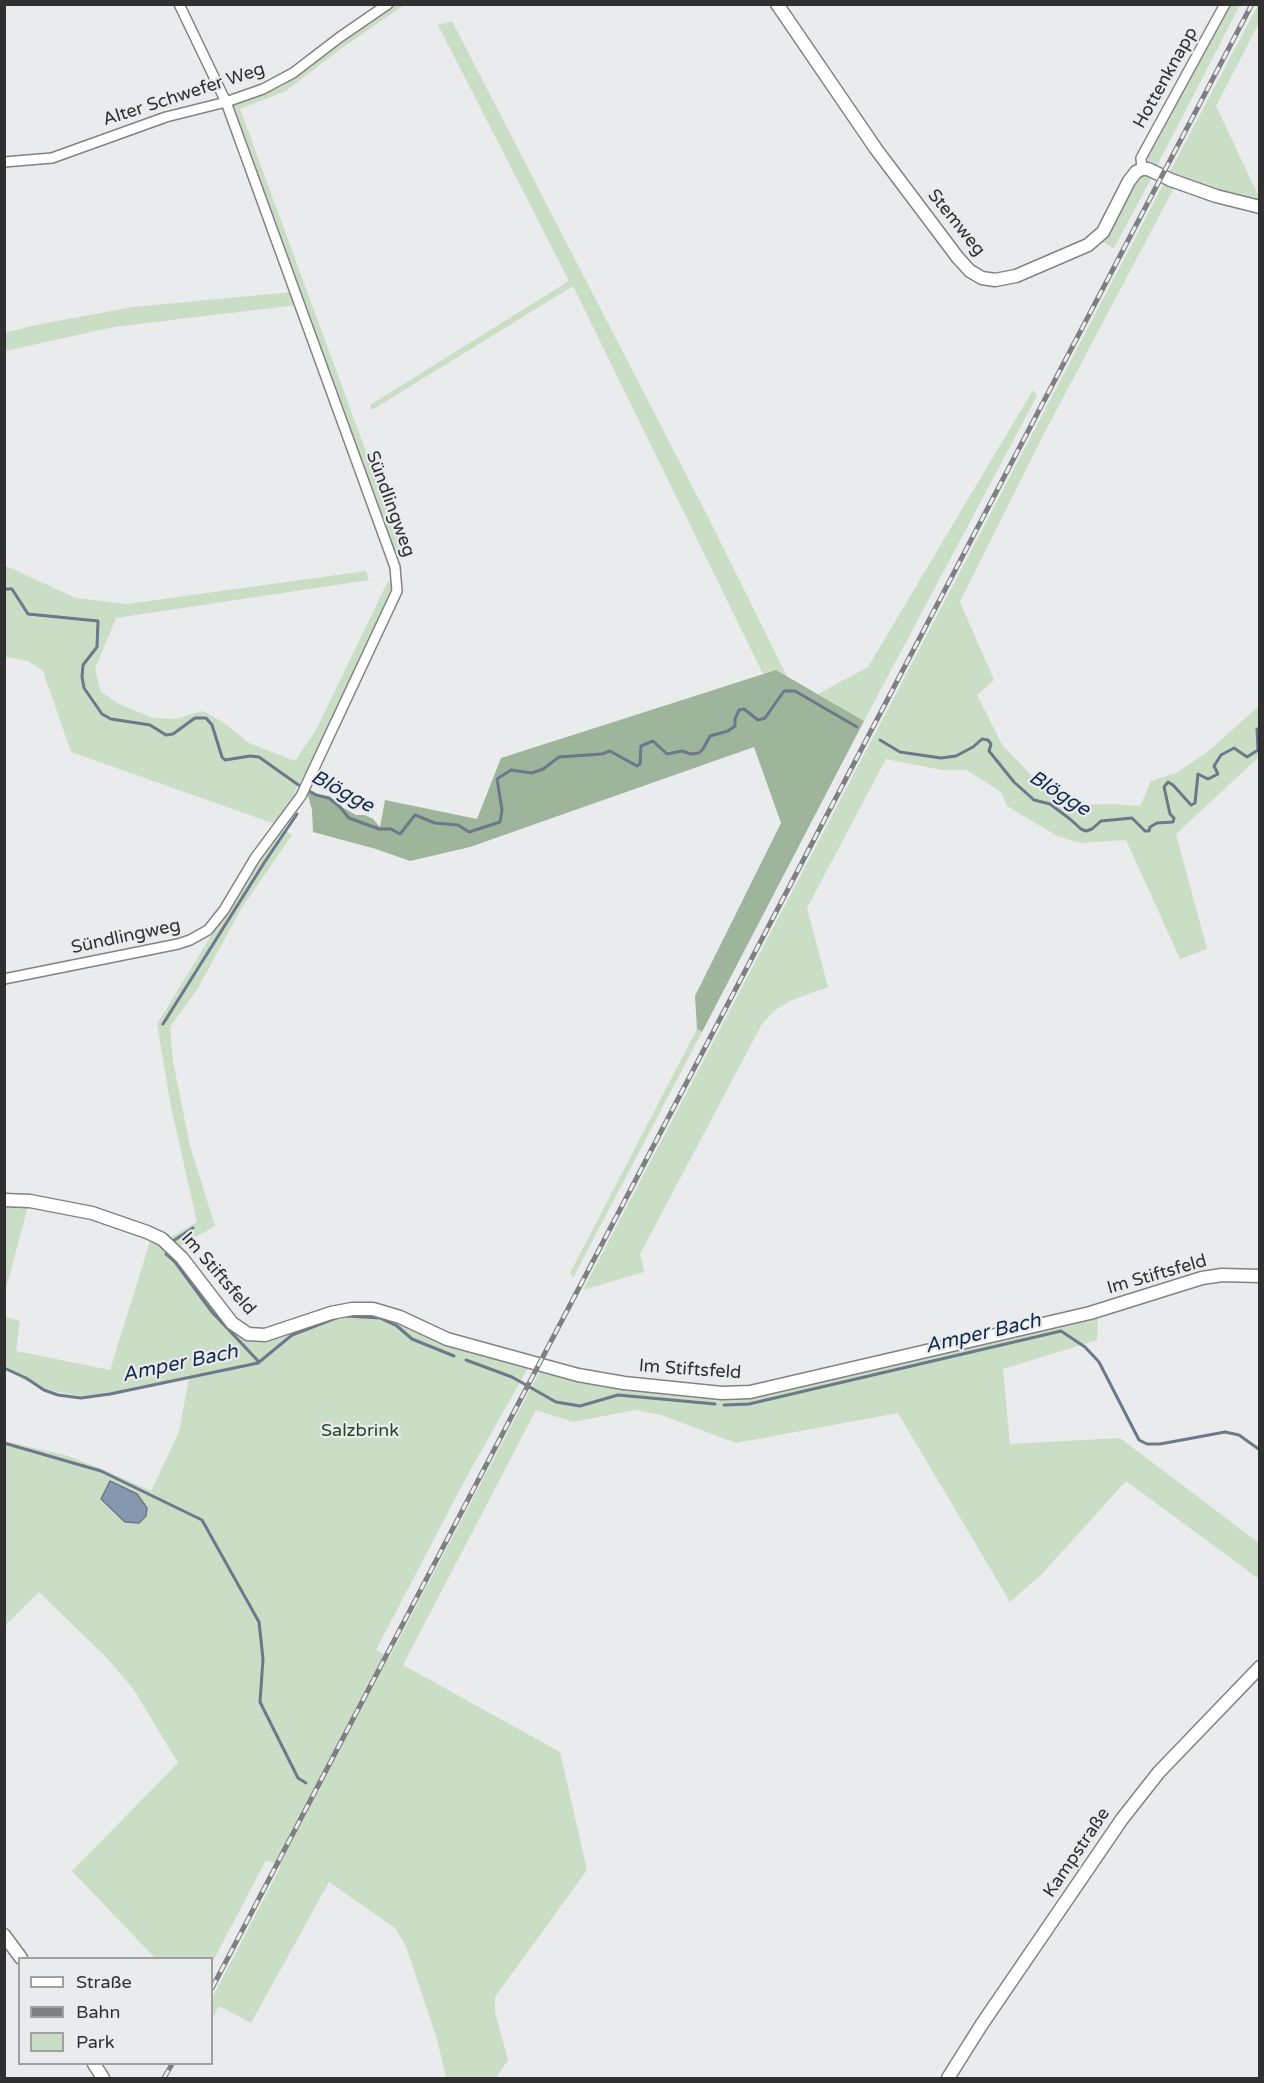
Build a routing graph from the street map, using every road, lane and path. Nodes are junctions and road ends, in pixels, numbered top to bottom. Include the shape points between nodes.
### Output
1 (179, 4) edge
2 (388, 4) edge
3 (777, 4) edge
4 (1225, 4) edge
5 (226, 102) junction
6 (4, 162) edge
7 (1142, 169) junction
8 (1260, 207) edge
9 (4, 979) edge
10 (4, 1200) edge
11 (1260, 1276) edge
12 (1260, 1667) edge
13 (4, 1935) edge
14 (20, 1957) edge
15 (95, 2065) edge
16 (103, 2079) edge
17 (948, 2079) edge

1 - 5 street, Sündlingweg
2 - 5 street, Alter Schwefer Weg via 293,73
3 - 7 street, Stemweg via 876,149 958,258 982,278 1007,278 1088,245 1103,232 1129,181
4 - 7 street, Hottenknapp via 1141,158
5 - 6 street, Alter Schwefer Weg via 166,117 52,158
5 - 9 street, Sündlingweg via 395,567 395,600 309,782 255,858 215,924 201,936 178,944
7 - 8 street via 1216,196
10 - 11 street, Im Stiftsfeld via 30,1201 92,1214 162,1239 182,1258 231,1323 248,1334 265,1335 331,1313 373,1309 447,1339 578,1376 722,1393 750,1392 1090,1313 1202,1278
12 - 17 street, Kampstraße via 1159,1772 1122,1818
13 - 14 street
15 - 16 street

